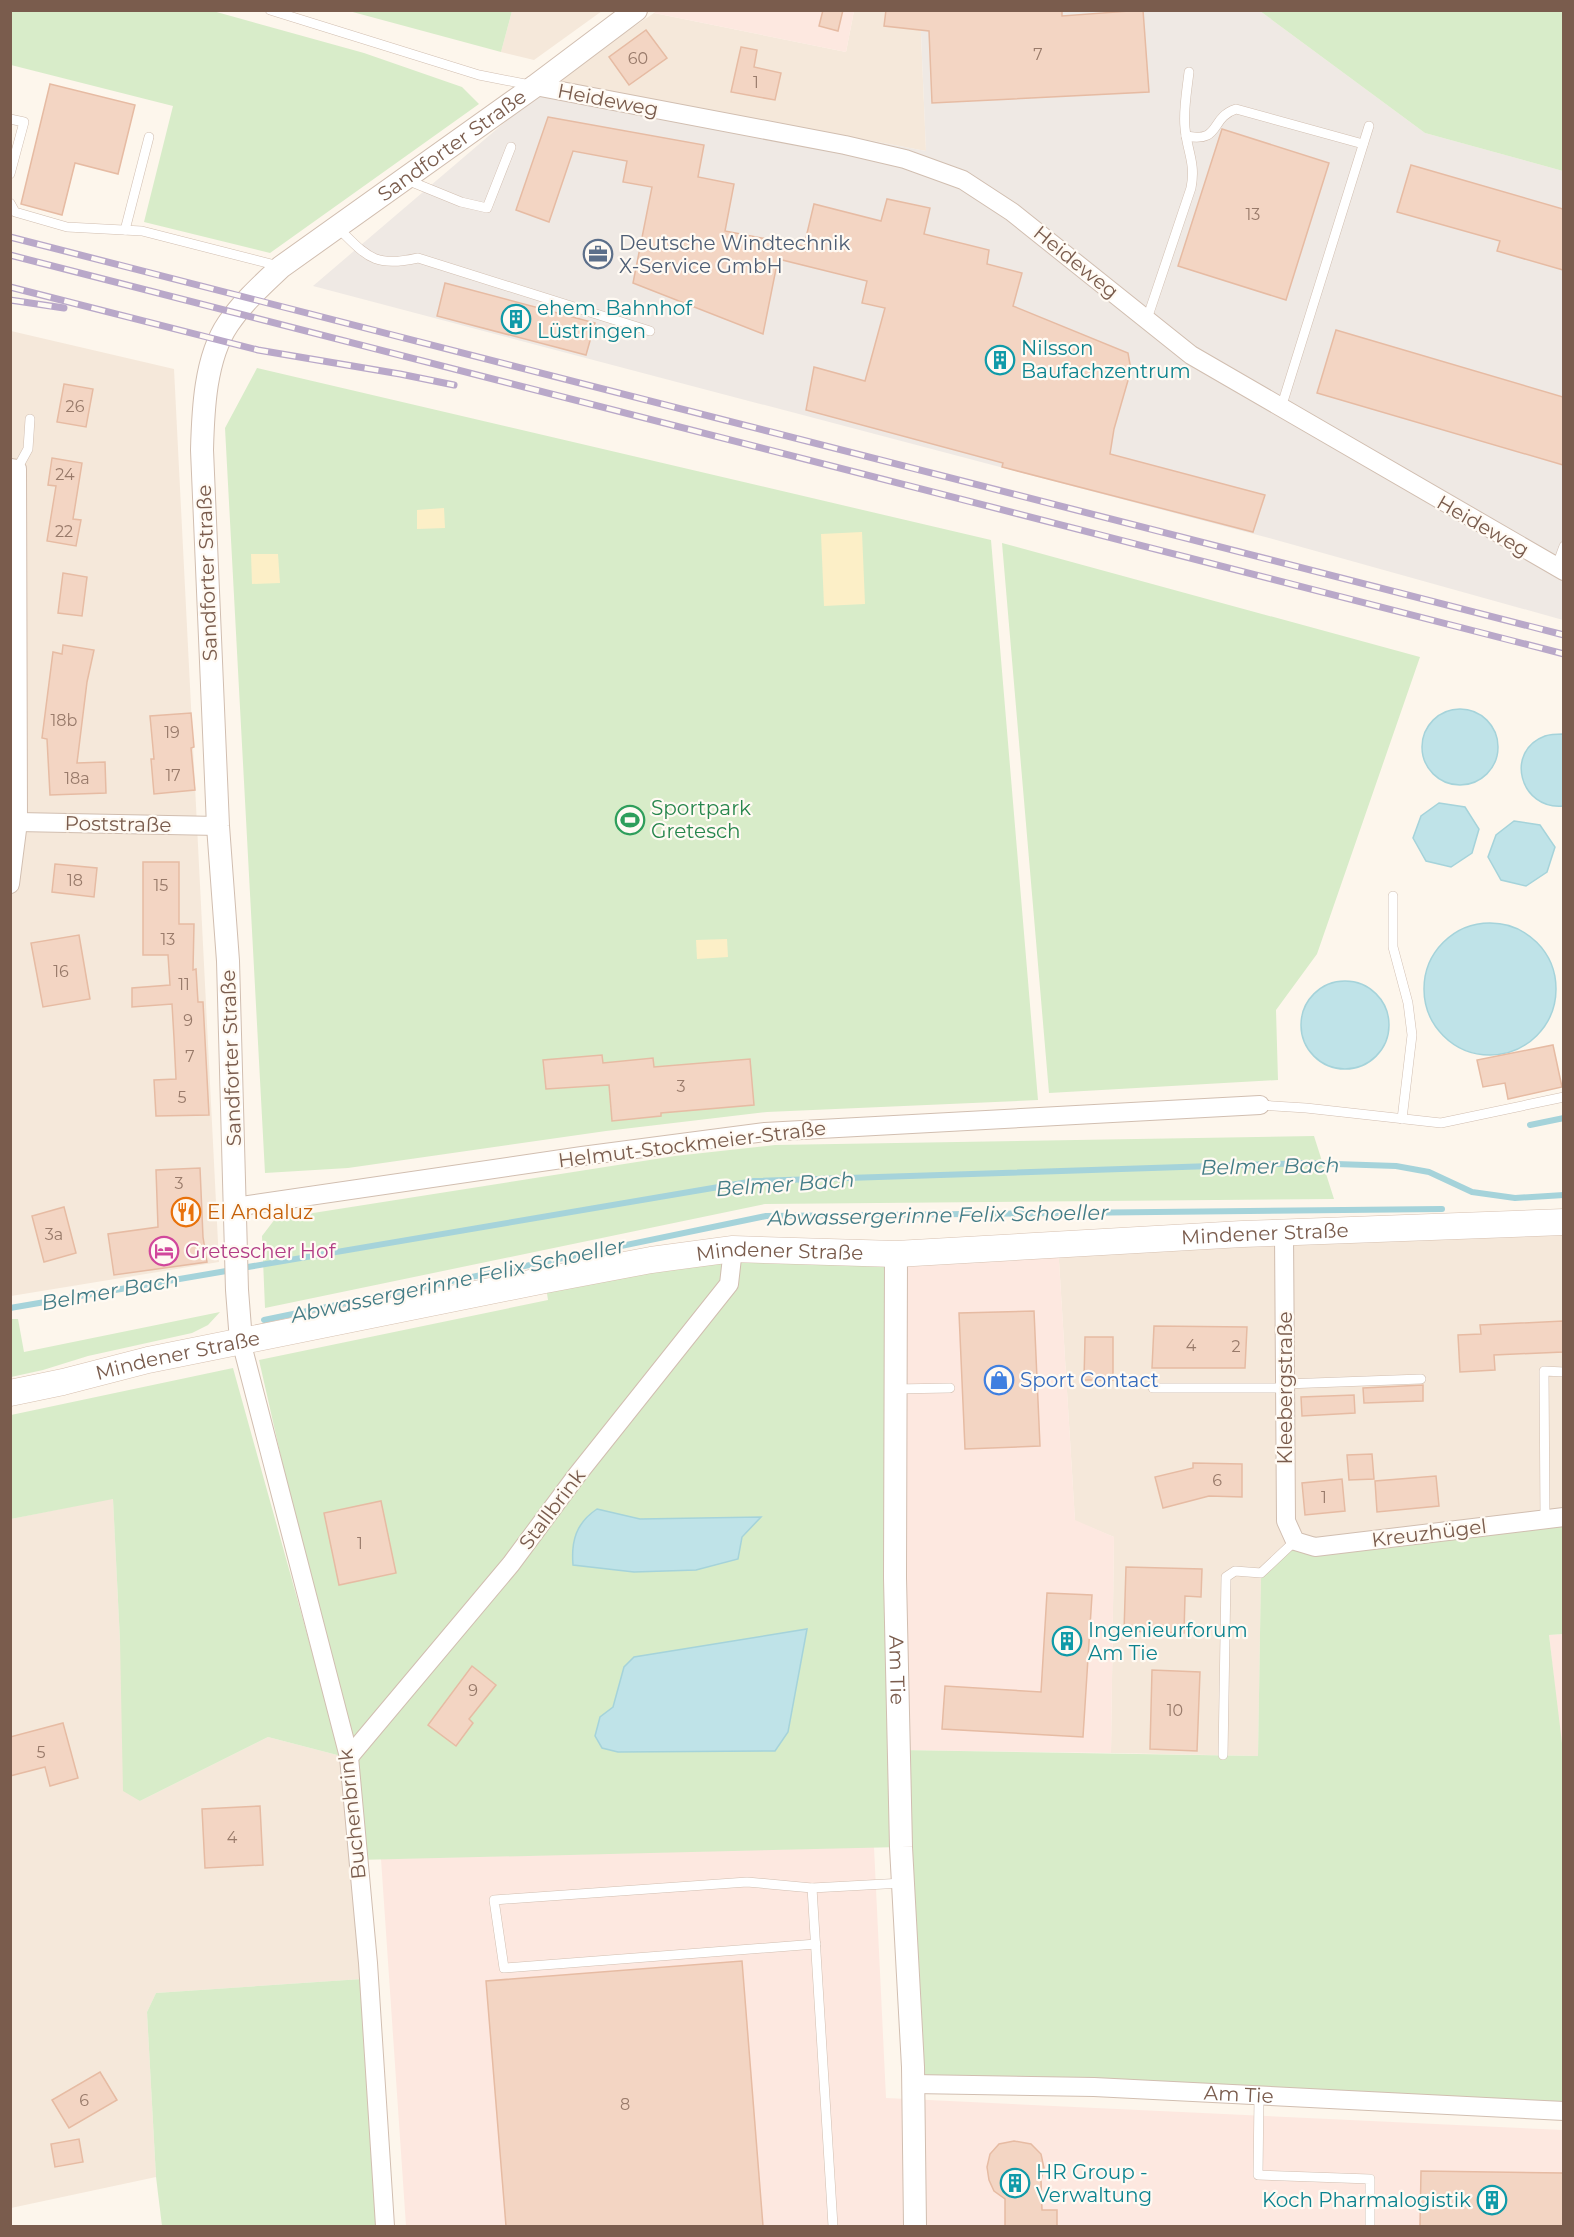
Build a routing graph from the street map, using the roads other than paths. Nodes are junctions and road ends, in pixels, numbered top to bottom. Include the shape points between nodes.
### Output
1 (270, 10) edge
2 (636, 10) edge
3 (1189, 72) dead end
4 (535, 86) junction
5 (10, 119) edge
6 (1369, 126) dead end
7 (149, 136) dead end
8 (1186, 136) junction
9 (1363, 144) junction
10 (511, 147) dead end
11 (10, 174) edge
12 (404, 179) junction
13 (10, 203) edge
14 (337, 227) junction
15 (125, 230) junction
16 (281, 267) junction
17 (1147, 319) junction
18 (650, 331) dead end
19 (1281, 408) junction
20 (30, 419) dead end
21 (14, 469) edge
22 (1563, 546) edge
23 (1560, 570) edge
24 (14, 669) edge
25 (18, 822) junction
26 (219, 826) junction
27 (11, 879) edge
28 (1393, 896) dead end
29 (1563, 1097) edge
30 (1260, 1105) joint
31 (1402, 1119) junction
32 (235, 1207) junction
33 (1563, 1222) edge
34 (1284, 1233) junction
35 (733, 1249) junction
36 (896, 1254) junction
37 (241, 1341) junction
38 (1563, 1372) edge
39 (1421, 1379) dead end
40 (1285, 1386) junction
41 (950, 1388) dead end
42 (1153, 1388) dead end
43 (895, 1389) junction
44 (10, 1393) edge
45 (1554, 1518) edge
46 (1295, 1541) junction
47 (1223, 1755) dead end
48 (349, 1757) junction
49 (903, 1883) junction
50 (812, 1888) junction
51 (816, 1944) junction
52 (913, 2084) junction
53 (1259, 2096) junction
54 (1563, 2111) edge
55 (385, 2226) edge
56 (833, 2226) edge
57 (915, 2226) edge
58 (1370, 2226) edge

1 - 4 lane via 480,75
2 - 4 street, Sandforter Straße
3 - 8 lane
4 - 12 street, Sandforter Straße
4 - 17 street, Heideweg via 845,144 905,159 963,180 1012,212
5 - 11 lane via 24,122
6 - 9 lane
7 - 15 lane
8 - 9 lane via 1204,138 1225,113 1236,109
8 - 17 lane via 1193,162 1191,188
9 - 19 lane
10 - 12 lane via 487,208 460,202
12 - 14 street, Sandforter Straße
13 - 15 lane via 15,213 67,227
14 - 16 street, Sandforter Straße
14 - 18 lane via 369,258 398,263 418,258
15 - 16 lane
16 - 26 street, Sandforter Straße via 226,326 211,367 203,408
17 - 19 street, Heideweg via 1191,355
19 - 23 street, Heideweg
20 - 21 lane via 28,449
21 - 24 street
22 - 23 lane
24 - 25 street
25 - 26 street, Poststraße
25 - 27 street
26 - 32 street, Sandforter Straße via 228,960
28 - 31 lane via 1393,947 1412,1035
29 - 31 lane via 1441,1123
30 - 31 lane
30 - 32 street, Helmut-Stockmeier-Straße via 765,1132
32 - 37 street, Sandforter Straße
33 - 34 main road, Mindener Straße
34 - 36 main road, Mindener Straße
34 - 40 street, Kleebergstraße
35 - 36 main road, Mindener Straße
35 - 37 main road, Mindener Straße via 651,1260
35 - 48 street, Stallbrink via 729,1284 511,1564
36 - 43 street, Am Tie
37 - 44 main road, Mindener Straße
37 - 48 street, Buchenbrink
38 - 45 lane via 1544,1371
39 - 40 lane
40 - 42 lane
40 - 46 street, Kleebergstraße via 1286,1521
41 - 43 lane
43 - 49 street, Am Tie via 895,1578
45 - 46 street, Kreuzhügel via 1315,1547
46 - 47 lane via 1261,1573 1235,1572 1226,1577
48 - 55 street, Buchenbrink via 368,1963
49 - 50 lane
49 - 52 street, Am Tie
50 - 51 lane
50 - 51 lane via 747,1882 494,1900 504,1968
51 - 56 lane
52 - 53 street, Am Tie via 1094,2087
52 - 57 street, Am Tie
53 - 54 street, Am Tie
53 - 58 lane via 1258,2175 1370,2179

